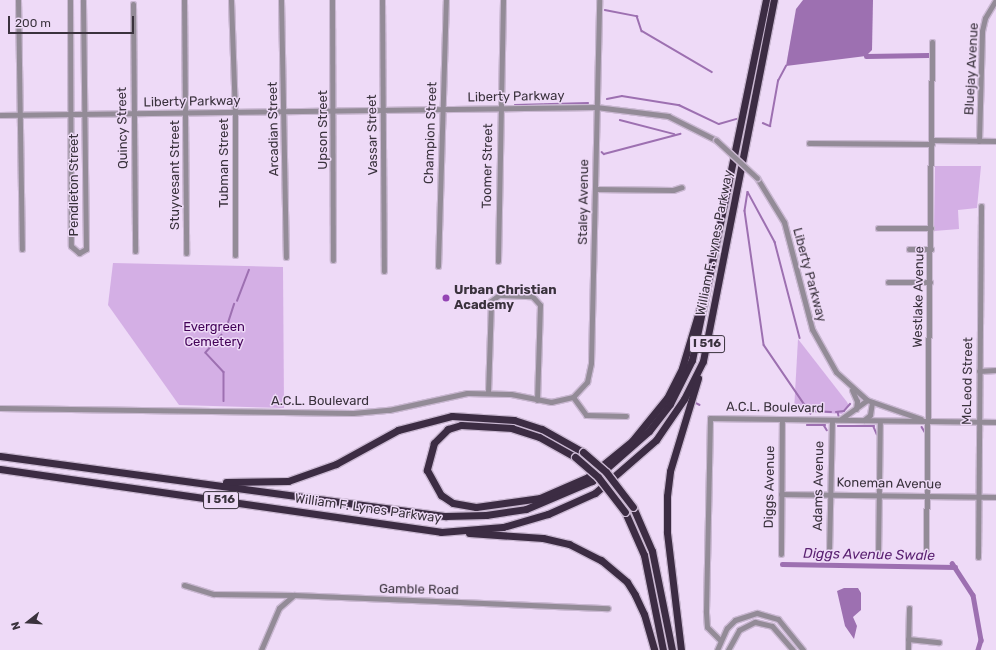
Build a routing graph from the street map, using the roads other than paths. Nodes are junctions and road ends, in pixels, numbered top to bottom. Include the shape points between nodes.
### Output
1 (18, 0) edge
2 (70, 0) edge
3 (83, 0) edge
4 (184, 0) edge
5 (231, 0) edge
6 (281, 0) edge
7 (332, 0) edge
8 (382, 0) edge
9 (446, 0) edge
10 (503, 0) edge
11 (599, 0) edge
12 (766, 0) edge
13 (774, 0) edge
14 (996, 0) edge
15 (133, 4) dead end
16 (932, 42) dead end
17 (596, 107) junction
18 (500, 108) junction
19 (384, 110) junction
20 (442, 110) junction
21 (334, 111) junction
22 (236, 112) junction
23 (85, 113) junction
24 (134, 113) junction
25 (185, 113) junction
26 (284, 113) junction
27 (72, 114) junction
28 (0, 115) edge
29 (22, 115) junction
30 (979, 141) junction
31 (996, 141) edge
32 (932, 142) junction
33 (809, 143) dead end
34 (682, 187) dead end
35 (595, 189) junction
36 (981, 206) dead end
37 (878, 228) dead end
38 (931, 228) junction
39 (22, 249) dead end
40 (717, 249) junction
41 (909, 249) dead end
42 (931, 249) junction
43 (135, 251) dead end
44 (186, 253) dead end
45 (234, 255) dead end
46 (286, 257) dead end
47 (333, 260) dead end
48 (498, 261) dead end
49 (438, 266) dead end
50 (384, 271) dead end
51 (888, 282) dead end
52 (930, 282) junction
53 (703, 361) junction
54 (996, 370) edge
55 (980, 371) junction
56 (851, 388) junction
57 (488, 392) junction
58 (573, 397) junction
59 (537, 400) junction
60 (870, 401) junction
61 (0, 408) edge
62 (856, 410) junction
63 (626, 416) dead end
64 (782, 419) junction
65 (832, 420) junction
66 (839, 420) junction
67 (861, 421) junction
68 (928, 421) junction
69 (978, 421) junction
70 (880, 422) junction
71 (996, 422) edge
72 (0, 456) edge
73 (0, 469) edge
74 (194, 482) junction
75 (781, 494) junction
76 (830, 494) junction
77 (879, 495) junction
78 (928, 496) junction
79 (978, 497) junction
80 (996, 497) edge
81 (441, 532) junction
82 (828, 552) dead end
83 (926, 552) dead end
84 (780, 554) dead end
85 (878, 556) dead end
86 (978, 557) dead end
87 (184, 585) dead end
88 (294, 595) junction
89 (608, 608) dead end
90 (909, 608) dead end
91 (733, 622) junction
92 (739, 630) junction
93 (908, 639) junction
94 (720, 640) junction
95 (939, 642) dead end
96 (261, 650) edge
97 (654, 650) edge
98 (663, 650) edge
99 (672, 650) edge
100 (681, 650) edge
101 (717, 650) edge
102 (728, 650) edge
103 (793, 650) edge
104 (803, 650) edge
105 (908, 650) edge

1 - 29 street
2 - 27 street, Pendleton Street
3 - 23 street, Pendleton Street
4 - 25 street, Stuyvesant Street
5 - 22 street, Tubman Street
6 - 26 street, Arcadian Street
7 - 21 street, Upson Street
8 - 19 street, Vassar Street
9 - 20 street, Champion Street
10 - 18 street, Toomer Street
11 - 17 street, Staley Avenue
12 - 40 highway, William F. Lynes Parkway / I 516
13 - 53 highway, William F. Lynes Parkway / I 516
14 - 30 street, Bluejay Avenue via 985,18 982,31
15 - 24 street, Quincy Street
16 - 32 street, Westlake Avenue
17 - 18 street, Liberty Parkway
17 - 35 street, Staley Avenue
17 - 56 street, Liberty Parkway, bridge via 668,116 716,140 757,178 784,222 816,340
18 - 20 street, Liberty Parkway
18 - 48 street, Toomer Street
19 - 20 street, Liberty Parkway
19 - 21 street, Liberty Parkway
19 - 50 street, Vassar Street
20 - 49 street, Champion Street
21 - 26 street, Liberty Parkway
21 - 47 street, Upson Street
22 - 25 street, Liberty Parkway
22 - 26 street, Liberty Parkway
22 - 45 street, Tubman Street
23 - 24 street, Liberty Parkway
23 - 27 street, Liberty Parkway
23 - 27 street, Pendleton Street via 86,249 79,253 71,246
24 - 25 street, Liberty Parkway
24 - 43 street, Quincy Street
25 - 44 street, Stuyvesant Street
26 - 46 street, Arcadian Street
27 - 29 street, Liberty Parkway
28 - 29 street, Liberty Parkway
29 - 39 street
30 - 31 street
30 - 32 street
32 - 33 street
32 - 38 street, Westlake Avenue
34 - 35 street via 673,190
35 - 58 street, Staley Avenue via 591,369 585,385
36 - 55 street, McLeod Street
37 - 38 street
38 - 42 street, Westlake Avenue
40 - 74 highway, William F. Lynes Parkway / I 516 via 696,345 670,404 644,437 616,464 592,481 560,497 514,512 459,516
40 - 98 highway, bridge via 691,343 675,382 642,431 610,461 558,492 493,507 468,506 446,500 435,490 427,470 434,443 448,429 461,425 512,428 539,437 574,457 604,483 625,512 644,555
41 - 42 street
42 - 52 street, Westlake Avenue
51 - 52 street
52 - 68 street, Westlake Avenue
53 - 81 highway, William F. Lynes Parkway / I 516 via 684,399 656,440 595,493 548,514 510,526
53 - 100 highway via 670,471 667,496 667,532
54 - 55 street
55 - 69 street, McLeod Street
56 - 60 street, Liberty Parkway
56 - 62 street via 857,401
57 - 59 street, A.C.L. Boulevard
57 - 59 street via 491,301 499,295 532,296 540,305
57 - 61 street, A.C.L. Boulevard via 460,394 389,410 353,413
58 - 59 street, A.C.L. Boulevard via 556,402
58 - 63 street via 584,414
60 - 62 street, A.C.L. Boulevard
60 - 67 street via 870,415
60 - 68 street, A.C.L. Boulevard
62 - 66 street, A.C.L. Boulevard
64 - 65 street, A.C.L. Boulevard
64 - 75 street, Diggs Avenue
64 - 94 street, A.C.L. Boulevard via 710,418 706,611 707,627
65 - 66 street, A.C.L. Boulevard
65 - 76 street, Adams Avenue
66 - 67 street, A.C.L. Boulevard
67 - 70 street, A.C.L. Boulevard
68 - 69 street, A.C.L. Boulevard
68 - 70 street, A.C.L. Boulevard
68 - 78 street, Westlake Avenue
69 - 71 street, A.C.L. Boulevard
69 - 79 street, McLeod Street
70 - 77 street
72 - 74 highway, William F. Lynes Parkway / I 516
73 - 81 highway, William F. Lynes Parkway / I 516
74 - 99 highway, bridge via 288,481 336,464 398,430 452,416 514,420 542,429 583,452 606,472 633,507 652,551
75 - 76 street, Koneman Avenue
75 - 84 street, Diggs Avenue
76 - 77 street, Koneman Avenue
76 - 82 street, Adams Avenue
77 - 78 street, Koneman Avenue
77 - 85 street
78 - 79 street, Koneman Avenue
78 - 83 street, Westlake Avenue
79 - 80 street, Koneman Avenue
79 - 86 street, McLeod Street
81 - 97 highway via 543,538 587,552 627,582 644,614
87 - 88 street, Gamble Road via 214,594
88 - 89 street, Gamble Road
88 - 96 street via 279,608
90 - 93 street
91 - 92 street
91 - 94 street
91 - 104 street via 744,615 767,614 789,630
92 - 102 street
92 - 103 street via 756,622 765,624 784,637
93 - 95 street
93 - 105 street
94 - 101 street

